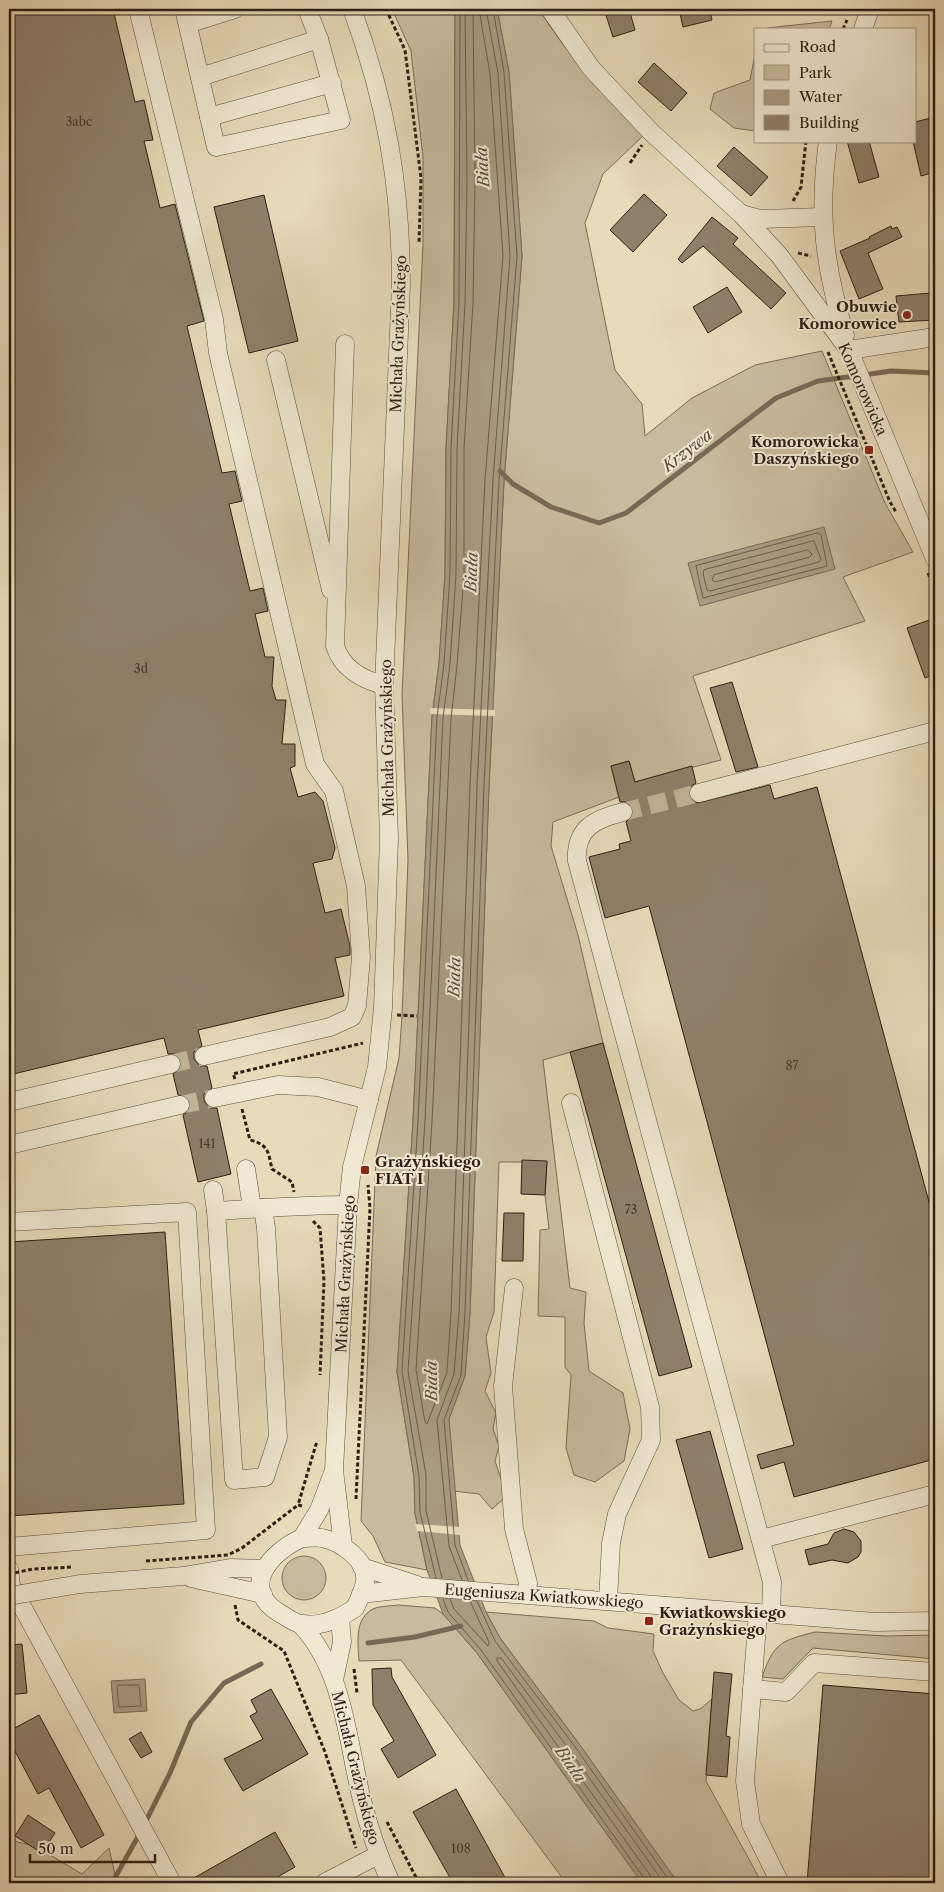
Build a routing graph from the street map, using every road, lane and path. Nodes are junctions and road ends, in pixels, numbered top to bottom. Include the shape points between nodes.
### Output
1 (138, 9) edge
2 (234, 9) edge
3 (307, 9) edge
4 (352, 9) edge
5 (550, 9) edge
6 (870, 9) edge
7 (186, 16) edge
8 (862, 28) edge
9 (319, 39) junction
10 (200, 77) junction
11 (332, 83) junction
12 (209, 117) junction
13 (651, 132) junction
14 (806, 142) edge
15 (828, 142) edge
16 (630, 163) dead end
17 (741, 214) junction
18 (822, 217) junction
19 (784, 219) junction
20 (779, 255) junction
21 (825, 255) junction
22 (935, 337) edge
23 (345, 344) dead end
24 (851, 355) junction
25 (276, 360) dead end
26 (833, 362) dead end
27 (846, 394) dead end
28 (935, 560) edge
29 (336, 612) junction
30 (384, 685) junction
31 (935, 731) edge
32 (699, 793) tunnel mouth
33 (623, 812) tunnel mouth
34 (397, 1015) dead end
35 (417, 1016) dead end
36 (204, 1056) tunnel mouth
37 (171, 1064) tunnel mouth
38 (214, 1098) tunnel mouth
39 (369, 1100) junction
40 (9, 1102) edge
41 (571, 1103) dead end
42 (180, 1105) tunnel mouth
43 (9, 1145) edge
44 (246, 1169) dead end
45 (213, 1190) dead end
46 (348, 1205) junction
47 (258, 1208) junction
48 (216, 1212) junction
49 (9, 1222) edge
50 (514, 1288) dead end
51 (334, 1470) junction
52 (935, 1494) edge
53 (298, 1505) dead end
54 (302, 1538) junction
55 (760, 1539) junction
56 (342, 1546) junction
57 (9, 1547) edge
58 (140, 1562) dead end
59 (82, 1566) dead end
60 (362, 1567) junction
61 (9, 1569) edge
62 (264, 1569) junction
63 (9, 1574) edge
64 (183, 1576) junction
65 (423, 1587) junction
66 (520, 1593) junction
67 (263, 1594) junction
68 (361, 1594) junction
69 (9, 1596) edge
70 (608, 1601) junction
71 (765, 1613) junction
72 (340, 1618) junction
73 (238, 1620) dead end
74 (935, 1621) edge
75 (300, 1625) junction
76 (354, 1665) dead end
77 (935, 1672) edge
78 (334, 1680) junction
79 (752, 1689) junction
80 (357, 1694) dead end
81 (384, 1816) dead end
82 (371, 1858) junction
83 (172, 1883) edge
84 (324, 1883) edge
85 (391, 1883) edge
86 (419, 1883) edge
87 (780, 1883) edge

1 - 36 street via 214,319 218,354 315,764 334,791 356,886 361,957 358,1006 352,1017 330,1027
2 - 7 street
3 - 9 street
4 - 30 street, Michała Grażyńskiego via 367,49 388,126 401,239
5 - 13 street, Komorowicka via 591,68
6 - 8 street
7 - 10 street
9 - 10 street
9 - 11 street
10 - 12 street
11 - 12 street
11 - 12 street via 340,120 216,147
13 - 16 path
13 - 17 street, Komorowicka
14 - 19 path via 801,187 796,199 783,207
15 - 18 street
17 - 19 street
17 - 20 street, Komorowicka
18 - 19 street
18 - 21 street
20 - 21 path via 786,248 805,255
20 - 24 street, Komorowicka
21 - 24 street via 832,294
22 - 24 street
23 - 29 street
24 - 28 street, Komorowicka
25 - 29 street
26 - 27 path
29 - 30 street via 337,654 357,675
30 - 39 street, Michała Grażyńskiego via 388,866 381,1039
31 - 32 street
33 - 55 street via 598,819 585,830 576,846 577,861
34 - 35 path
37 - 40 street
38 - 39 street via 278,1085 318,1087
39 - 46 street, Michała Grażyńskiego via 352,1167
41 - 70 street via 650,1407 651,1440 617,1514 611,1543
42 - 43 street
44 - 47 street
45 - 48 street
46 - 47 street
46 - 51 street, Michała Grażyńskiego
47 - 48 street
47 - 48 street via 278,1437 265,1476 234,1480
49 - 57 street via 187,1212 206,1530
50 - 66 street via 503,1386 514,1529 528,1583
51 - 54 street, Michała Grażyńskiego via 319,1510
51 - 56 street, Michała Grażyńskiego
52 - 55 street
53 - 58 path, bridge via 228,1555
54 - 56 street via 323,1538
54 - 62 street via 279,1550
55 - 71 street via 772,1582
56 - 60 street
59 - 63 path, bridge
60 - 65 street, Eugeniusza Kwiatkowskiego
60 - 68 street via 365,1581
61 - 83 street via 11,1586
62 - 64 street via 230,1568
62 - 67 street
64 - 67 street
64 - 69 street, bridge via 80,1584
65 - 66 street, Eugeniusza Kwiatkowskiego
65 - 68 street, Eugeniusza Kwiatkowskiego
66 - 70 street, Eugeniusza Kwiatkowskiego
67 - 75 street via 272,1609
68 - 72 street via 356,1608
70 - 71 street, Eugeniusza Kwiatkowskiego
71 - 74 street, Eugeniusza Kwiatkowskiego via 875,1622
71 - 79 street
72 - 75 street via 328,1623
72 - 78 street, Michała Grażyńskiego via 342,1642
73 - 82 path via 284,1651 325,1752 354,1844
75 - 78 street, Michała Grażyńskiego via 314,1639
76 - 80 path
77 - 79 street via 814,1663 786,1692
78 - 82 street, Michała Grażyńskiego via 368,1823
79 - 87 street via 745,1781 751,1824
81 - 86 path
82 - 84 street
82 - 85 street, Michała Grażyńskiego

